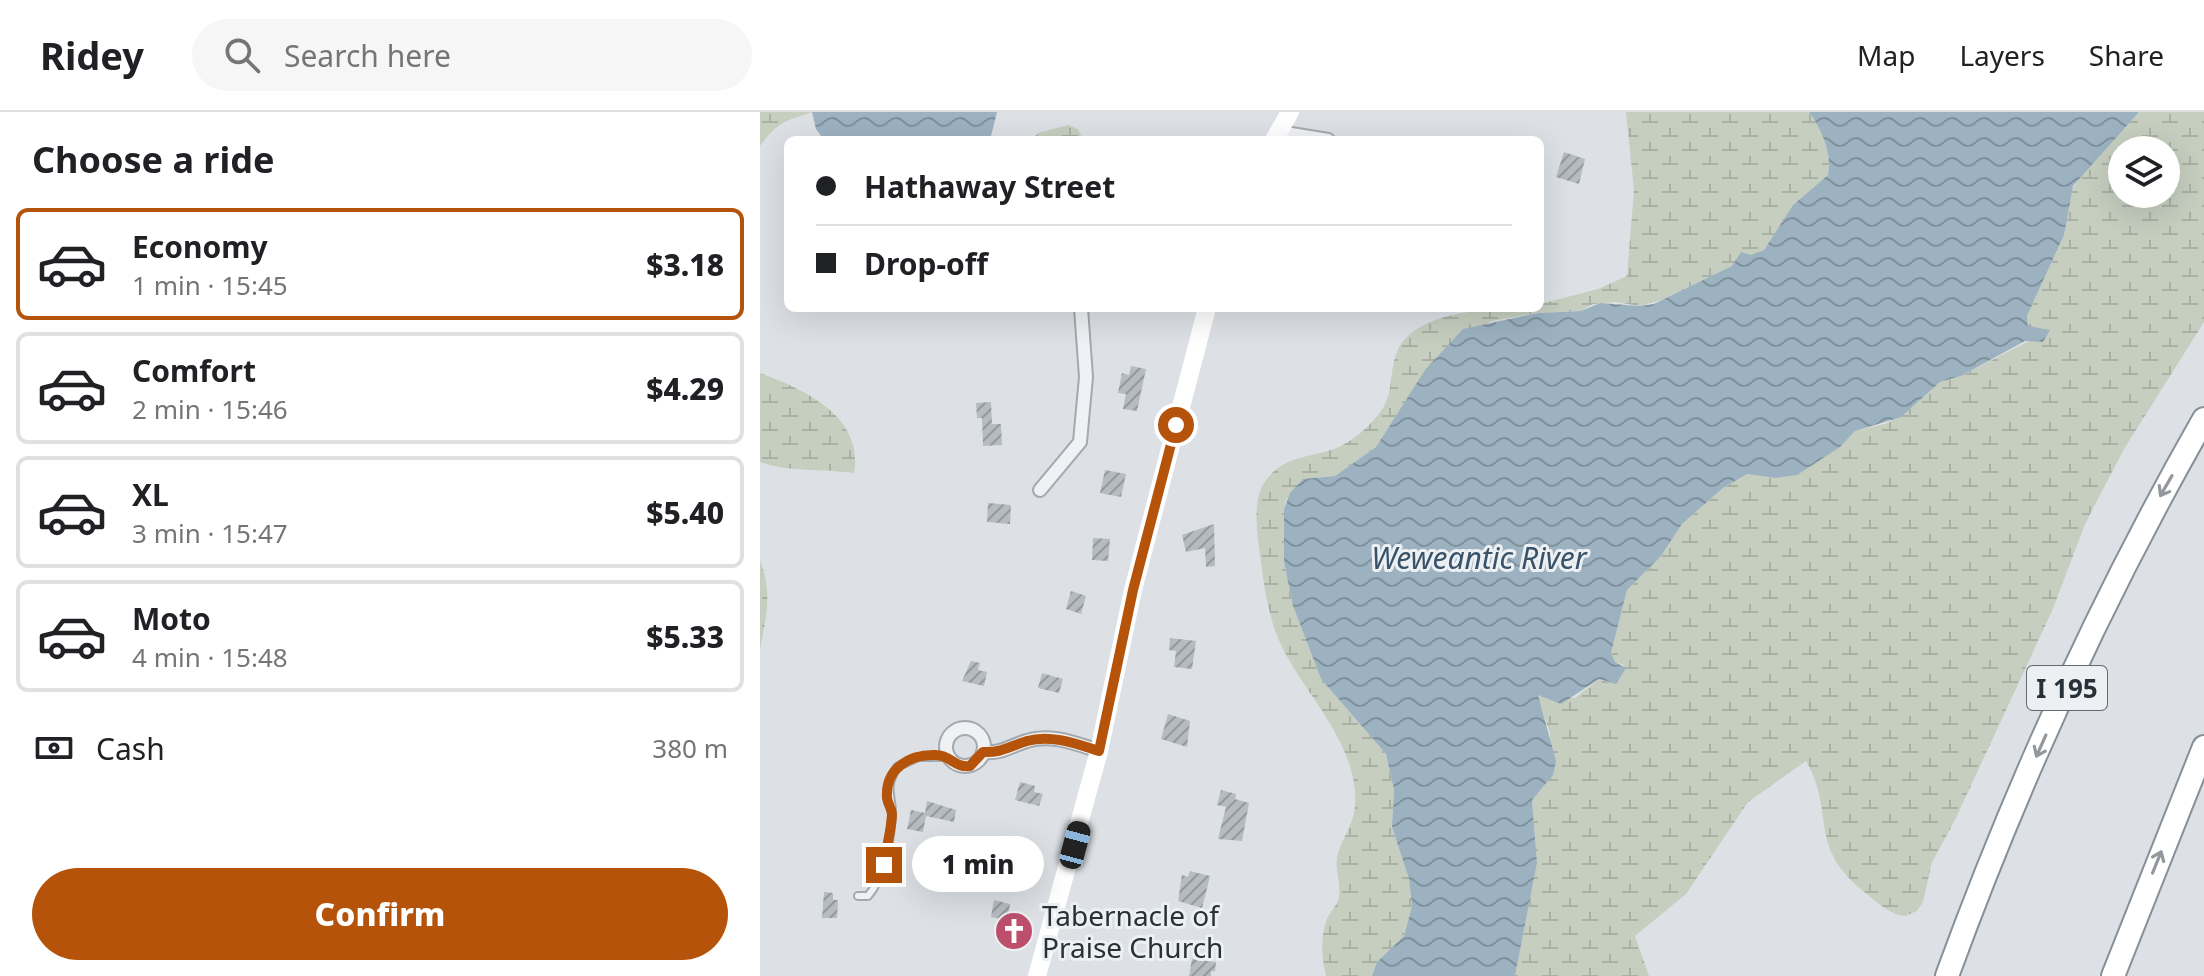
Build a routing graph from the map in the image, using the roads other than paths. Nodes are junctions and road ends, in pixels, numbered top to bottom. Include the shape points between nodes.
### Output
1 (1290, 112) edge
2 (1277, 136) edge
3 (1081, 312) edge
4 (1206, 312) edge
5 (2204, 419) edge
6 (1040, 490) dead end
7 (2204, 747) edge
8 (1099, 751) junction
9 (983, 752) junction
10 (948, 757) junction
11 (858, 896) dead end
12 (1037, 976) edge
13 (1947, 976) edge
14 (2113, 976) edge

1 - 2 street
3 - 6 street via 1086,377 1080,442
4 - 8 street via 1133,590
5 -> 13 highway, I 195 via 2152,510 2079,662 2009,817
14 -> 7 highway
8 - 9 street via 1047,738
8 - 12 street
9 - 10 street via 970,766
9 - 10 street via 979,734 962,728 947,739
10 - 11 lane via 918,757 897,767 888,790 892,811 884,865 868,896

